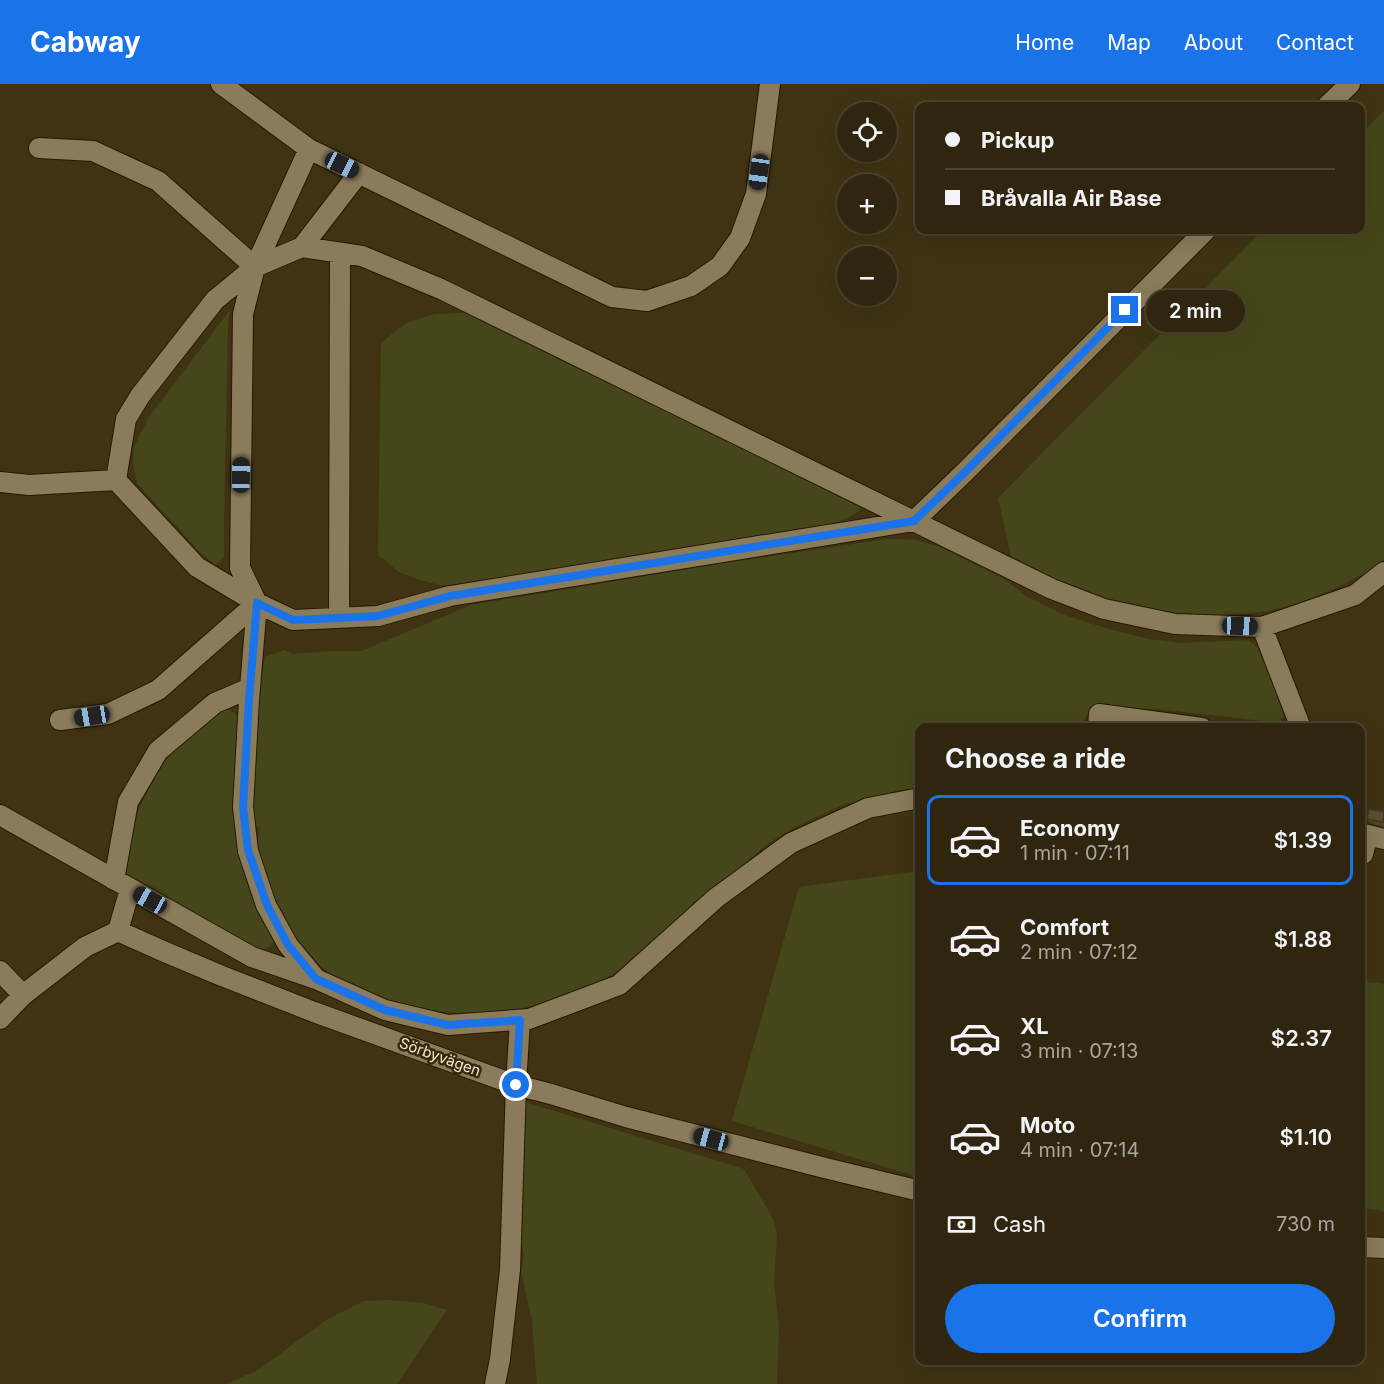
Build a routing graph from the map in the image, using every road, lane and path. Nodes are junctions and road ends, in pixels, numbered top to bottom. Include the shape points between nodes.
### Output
1 (221, 84) edge
2 (770, 84) edge
3 (1350, 84) edge
4 (1331, 102) edge
5 (39, 148) dead end
6 (309, 149) junction
7 (359, 173) junction
8 (1202, 234) edge
9 (302, 248) junction
10 (340, 253) junction
11 (255, 267) junction
12 (116, 480) junction
13 (0, 482) edge
14 (914, 521) junction
15 (1384, 572) edge
16 (257, 603) junction
17 (339, 618) junction
18 (1262, 627) junction
19 (250, 688) junction
20 (60, 720) dead end
21 (1098, 723) edge
22 (1165, 723) edge
23 (1299, 723) edge
24 (915, 799) edge
25 (0, 815) edge
26 (122, 884) junction
27 (118, 931) junction
28 (316, 979) junction
29 (12, 983) edge
30 (0, 1019) edge
31 (520, 1020) junction
32 (516, 1085) junction
33 (915, 1190) edge
34 (1365, 1247) edge
35 (1384, 1248) edge
36 (495, 1384) edge

1 - 6 street
2 - 7 street via 756,194 740,238 720,266 691,286 647,301 612,297
3 - 4 street
5 - 11 street via 93,151 158,181
6 - 7 street
6 - 11 street
7 - 9 street
8 - 14 street
9 - 10 street
9 - 11 street
10 - 14 street via 363,256 441,289
10 - 17 street
11 - 12 street via 215,300 140,396 126,419
11 - 16 street via 243,314 240,568
12 - 13 street
12 - 16 street via 197,567
14 - 17 street via 450,596 378,616
14 - 18 street via 1052,590 1104,609 1175,624
15 - 18 street via 1355,595
16 - 17 street via 293,620
16 - 19 street
16 - 20 street via 158,690 108,714
18 - 23 street
19 - 26 street via 215,703 158,751 128,802
19 - 28 street via 243,807 248,850 267,905 288,945
21 - 22 street via 1099,714
24 - 31 street via 868,808 791,843 716,898 619,985
25 - 26 street
26 - 27 street
26 - 28 street via 252,957
27 - 29 street
27 - 32 street, Sörbyvägen via 314,1012
28 - 31 street via 385,1010 448,1025
29 - 30 street
31 - 32 street
32 - 33 street, Sörbyvägen
32 - 36 street via 510,1270
34 - 35 street

